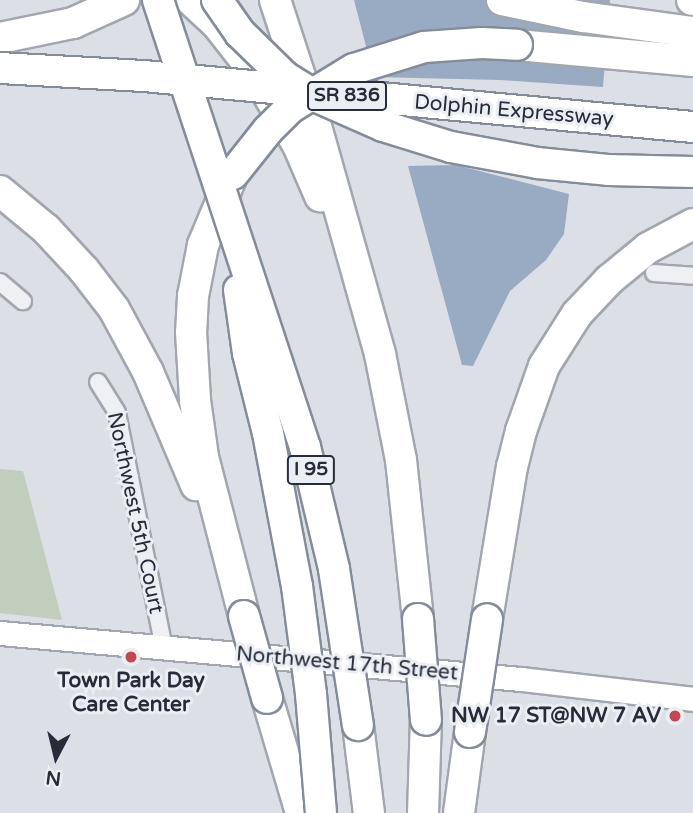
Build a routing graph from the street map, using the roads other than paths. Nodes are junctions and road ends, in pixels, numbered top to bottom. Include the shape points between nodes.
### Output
1 (124, 0) edge
2 (158, 0) edge
3 (191, 0) edge
4 (217, 0) edge
5 (275, 0) edge
6 (502, 0) edge
7 (693, 32) edge
8 (0, 38) edge
9 (693, 61) edge
10 (0, 68) edge
11 (693, 127) edge
12 (693, 172) edge
13 (0, 191) edge
14 (230, 223) junction
15 (693, 225) edge
16 (356, 263) junction
17 (654, 273) dead end
18 (693, 276) edge
19 (0, 282) edge
20 (23, 301) dead end
21 (97, 382) dead end
22 (222, 539) junction
23 (0, 633) edge
24 (164, 648) junction
25 (693, 699) edge
26 (300, 813) edge
27 (321, 813) edge
28 (369, 813) edge
29 (423, 813) edge
30 (458, 813) edge

1 - 8 highway via 73,23
2 - 14 highway, I 95, bridge
3 - 16 highway via 243,57 285,121 336,240
4 - 12 highway, bridge via 240,33 285,76 315,96 383,126 451,147 537,163
5 - 16 highway
6 - 7 highway
9 - 22 highway, bridge via 517,45 455,44 401,52 335,79 290,108 268,130 225,188 198,262 191,332 198,425
10 - 11 highway, Dolphin Expressway / SR 836, bridge via 144,76
13 - 22 highway via 46,229 114,309 148,372 203,508
14 - 27 highway, bridge via 248,353 297,586
14 - 28 highway, I 95, bridge via 289,397 326,526
15 - 30 highway, bridge via 628,264 577,314 544,366 521,431 504,503
16 - 29 highway, bridge via 401,460 426,720
17 - 18 street
19 - 20 street
21 - 24 street, Northwest 5th Court via 117,413
22 - 26 highway, bridge
23 - 24 street, Northwest 17th Street
24 - 25 street, Northwest 17th Street

